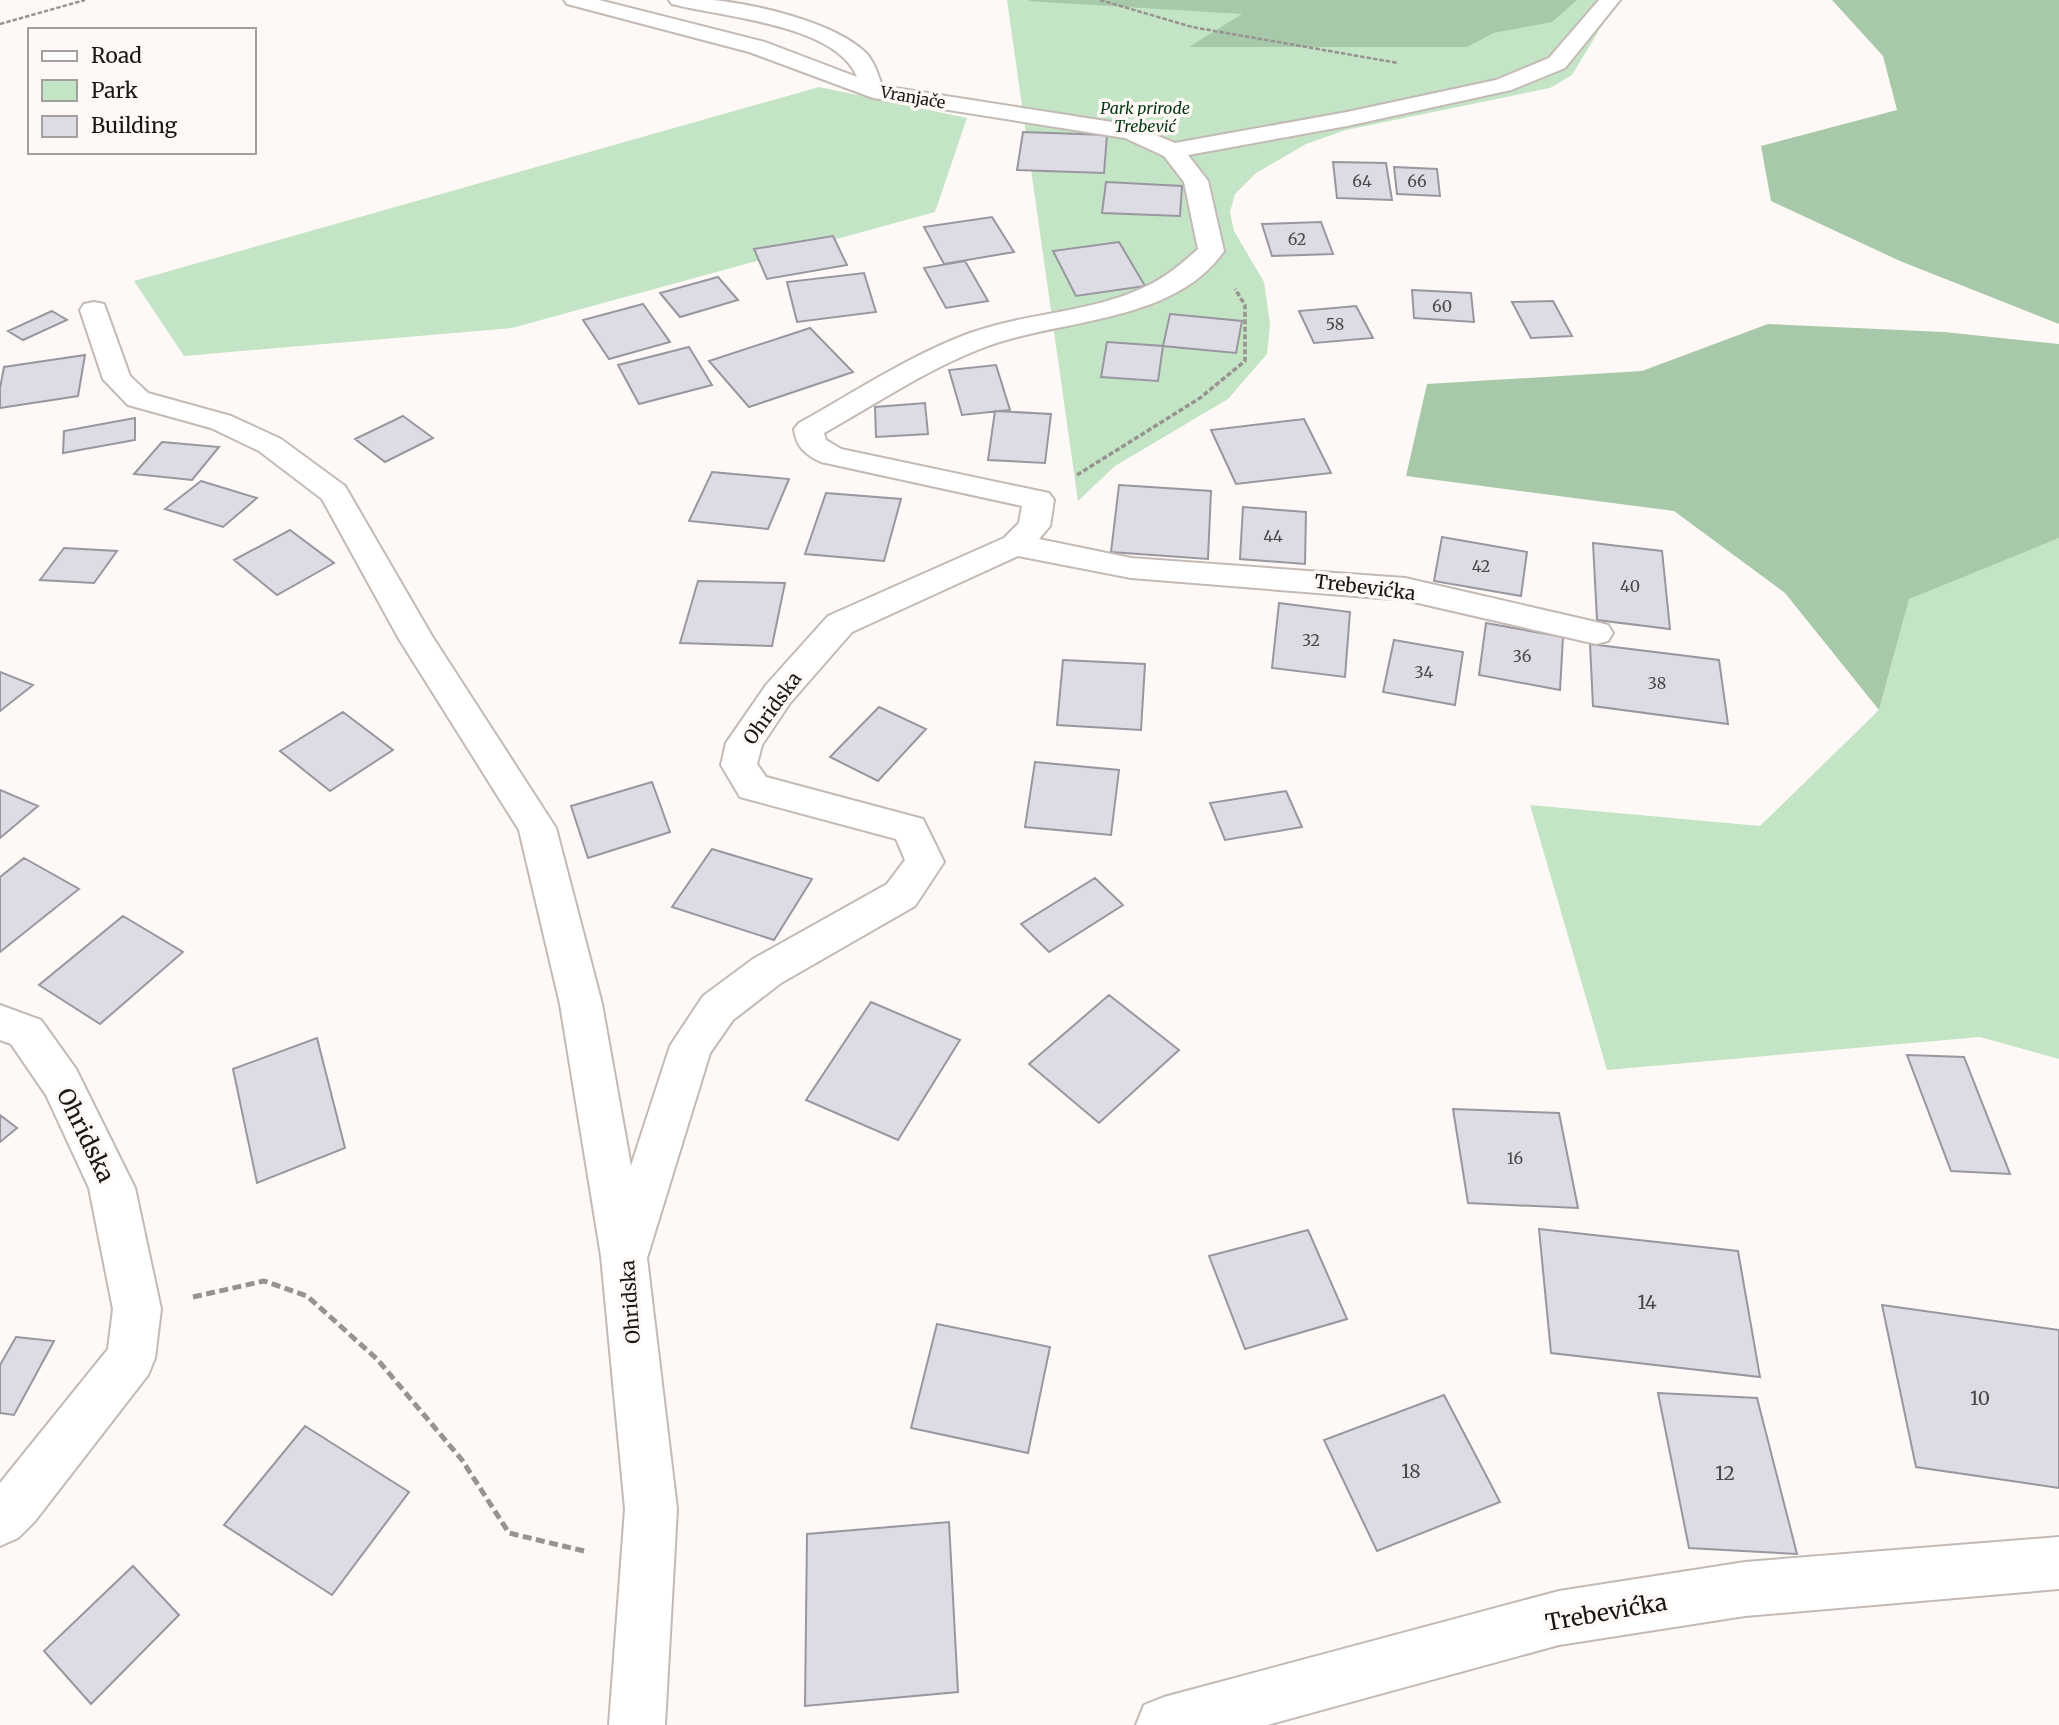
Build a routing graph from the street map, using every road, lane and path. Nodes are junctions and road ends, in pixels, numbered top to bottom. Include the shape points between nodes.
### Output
1 (85, 0) edge
2 (574, 0) edge
3 (679, 0) edge
4 (1100, 0) edge
5 (1610, 0) edge
6 (0, 24) edge
7 (1398, 63) dead end
8 (873, 91) junction
9 (1172, 151) junction
10 (1211, 251) junction
11 (94, 310) dead end
12 (1038, 500) junction
13 (1015, 545) junction
14 (1596, 633) dead end
15 (0, 1022) edge
16 (624, 1258) junction
17 (137, 1310) junction
18 (651, 1510) junction
19 (0, 1520) edge
20 (2059, 1563) edge
21 (636, 1725) edge
22 (1164, 1725) edge

1 - 6 path
2 - 8 street via 757,47
3 - 8 street, Vranjače via 760,16 832,39 859,58
4 - 7 path via 1192,27
5 - 9 street via 1557,63 1503,85
8 - 9 street, Vranjače via 1131,132
9 - 10 street via 1196,181
10 - 12 path via 1245,305 1245,361 1200,398
10 - 12 street via 1193,271 1126,306 1029,324 983,338 876,389 809,429 816,449 832,456
11 - 16 street via 117,380 138,398 221,422 270,444 334,493 416,639 537,828 581,1004
12 - 13 street, Ohridska via 1034,526
13 - 14 street, Trebevićka via 1131,568 1405,589
13 - 16 street, Ohridska via 841,624 778,694 744,743 739,765 753,788 910,829 925,862 901,895 767,971 718,1008 691,1046
15 - 17 street, Ohridska via 26,1032 61,1082 89,1139 112,1188
16 - 18 street, Ohridska
17 - 18 path via 264,1281 307,1296 377,1359 463,1460 509,1533 594,1553
17 - 19 street, Ohridska via 131,1358
18 - 21 street, Ohridska
20 - 22 street, Trebevićka via 1745,1589 1559,1618

